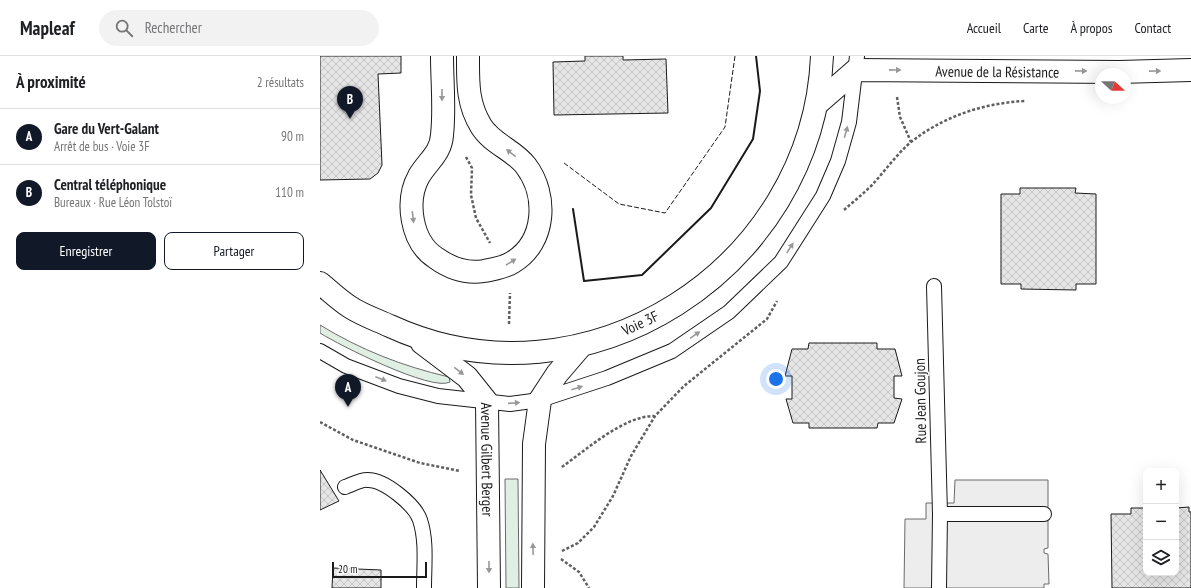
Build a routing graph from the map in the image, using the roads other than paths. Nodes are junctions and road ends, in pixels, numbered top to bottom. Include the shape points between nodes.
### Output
1 (442, 56) edge
2 (468, 56) edge
3 (822, 56) edge
4 (856, 63) edge
5 (1191, 70) edge
6 (816, 104) junction
7 (320, 284) edge
8 (934, 286) dead end
9 (417, 338) junction
10 (581, 346) junction
11 (320, 351) edge
12 (540, 400) junction
13 (487, 402) junction
14 (345, 487) dead end
15 (940, 514) junction
16 (1044, 514) dead end
17 (424, 588) edge
18 (489, 588) edge
19 (533, 588) edge
20 (939, 588) edge

1 -> 2 street via 442,135 439,151 419,177 412,197 412,218 419,239 432,256 450,268 476,272 514,262 529,246 539,226 541,204 537,183 526,165 495,142 481,126 468,96
3 - 6 street, Voie 3F
4 -> 5 street, Avenue de la Résistance via 1119,72
4 - 6 street
12 -> 4 lane via 607,378 672,350 729,312 781,262 823,196 838,161 849,122
6 - 10 street, Voie 3F via 799,161 771,213 734,260 683,302 638,327
7 - 9 street, Voie 3F via 351,308
8 - 15 lane, Rue Jean Goujon
9 - 10 street, Voie 3F via 463,349 510,353 546,352
9 -> 13 street, Avenue Gilbert Berger via 467,377
10 - 12 street via 557,374
11 -> 13 lane via 346,366 399,386 438,396
13 -> 12 lane via 510,404
19 -> 12 street via 534,444
13 -> 18 street, Avenue Gilbert Berger
14 - 17 lane via 368,480 384,485 407,502 420,519 424,548
15 - 16 lane
15 - 20 lane, Rue Jean Goujon

